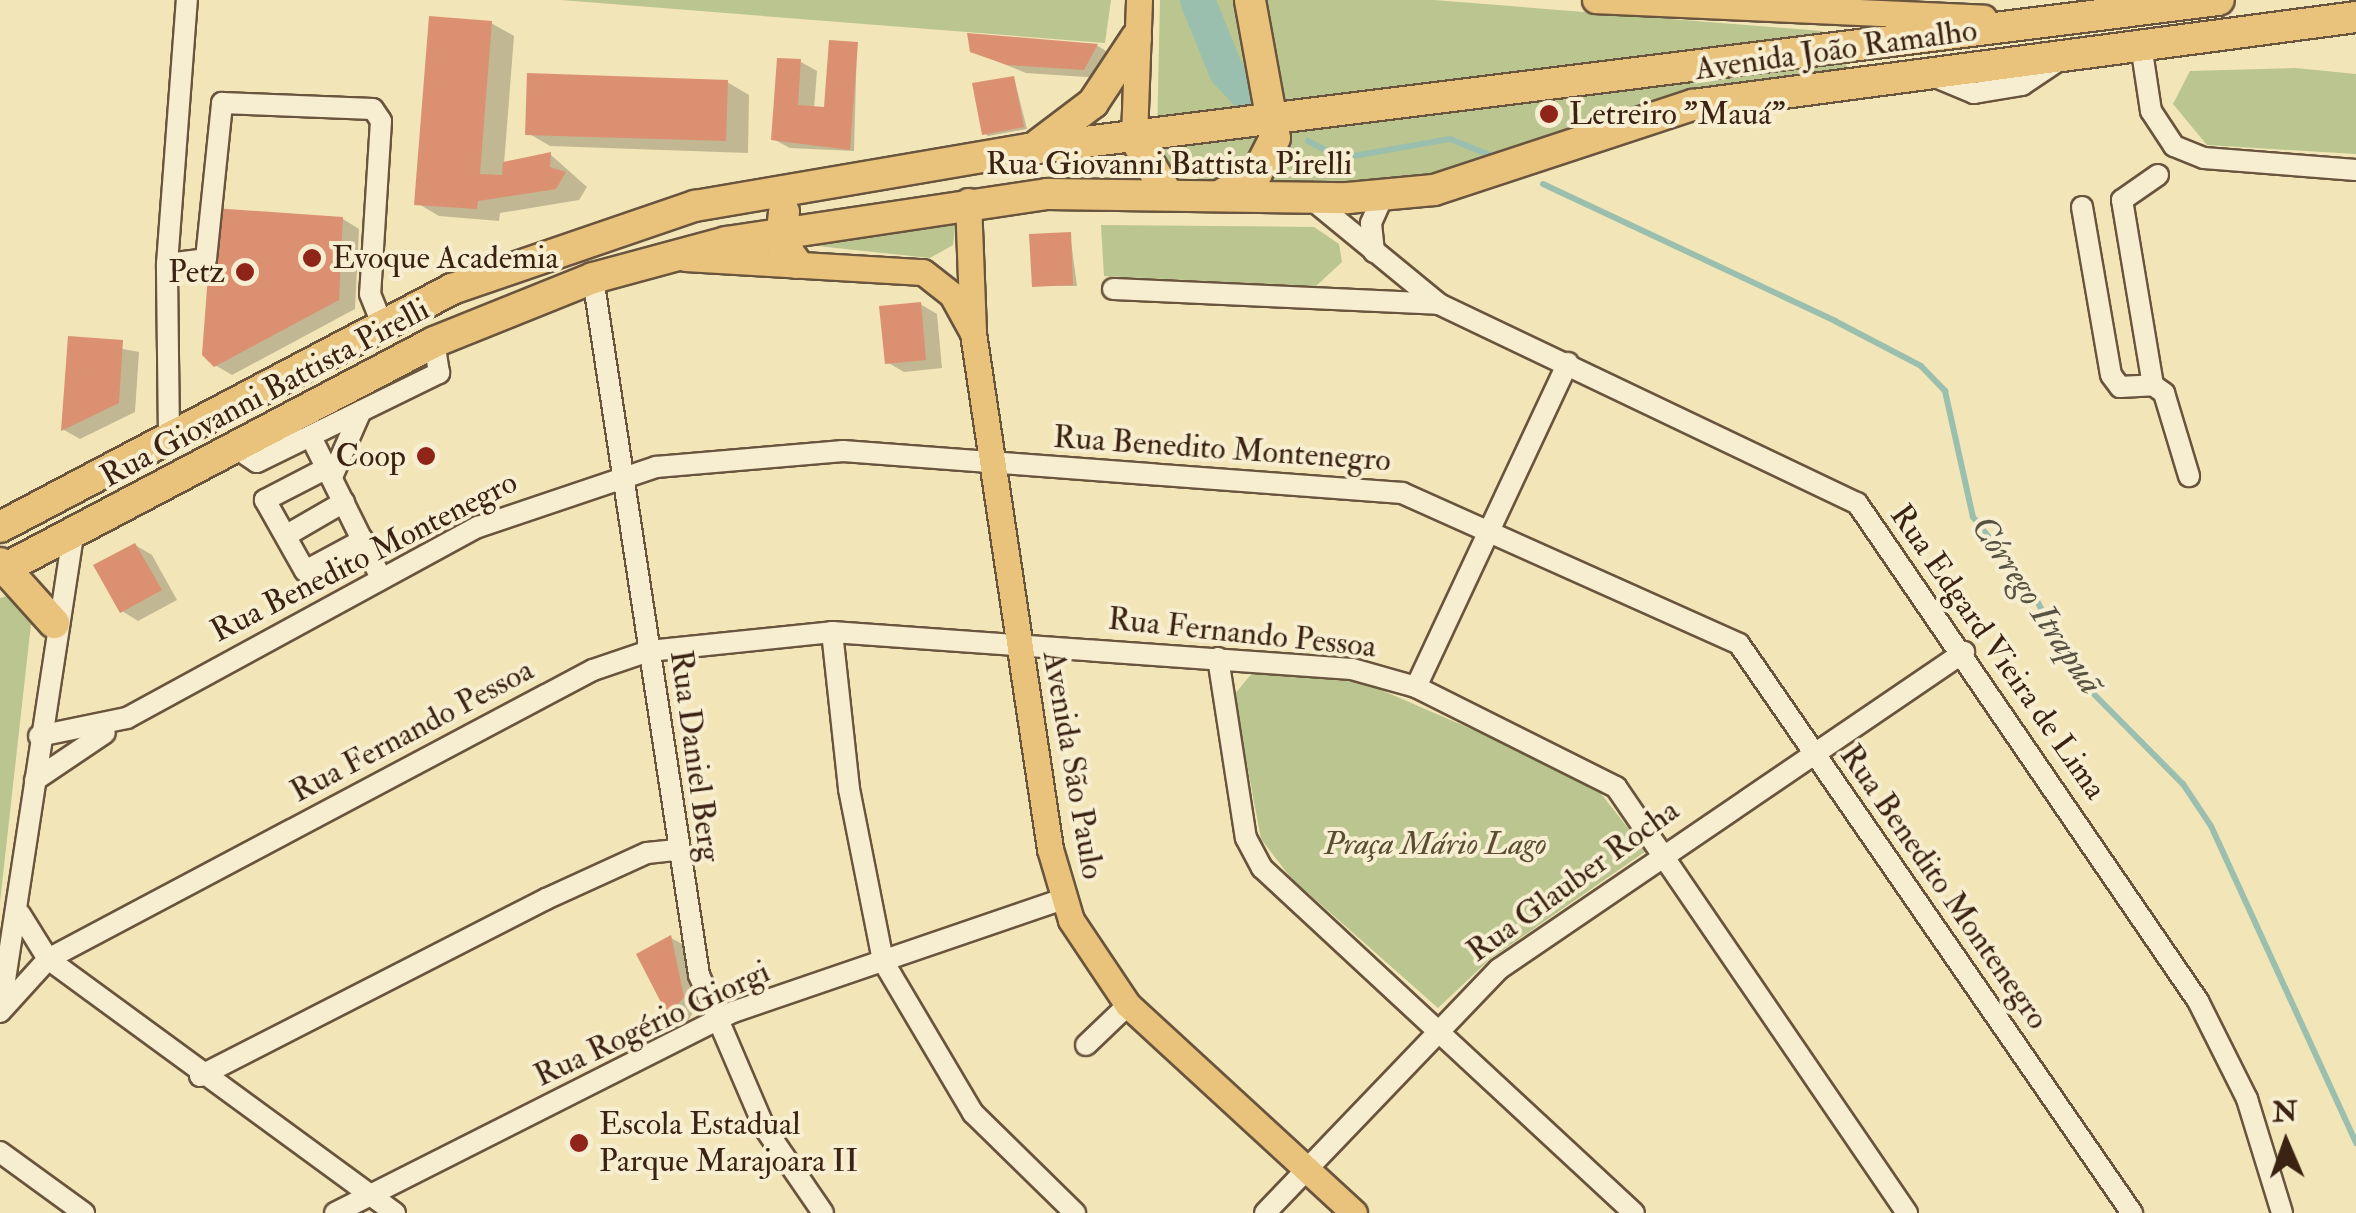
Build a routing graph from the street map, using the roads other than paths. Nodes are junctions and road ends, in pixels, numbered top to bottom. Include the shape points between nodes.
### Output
1 (187, 0) edge
2 (1140, 0) edge
3 (1250, 0) edge
4 (1595, 0) edge
5 (2219, 0) edge
6 (2356, 16) edge
7 (2059, 18) junction
8 (1136, 38) junction
9 (2141, 45) junction
10 (1276, 122) junction
11 (1134, 137) junction
12 (1030, 149) junction
13 (942, 162) junction
14 (1512, 166) joint
15 (2356, 170) edge
16 (875, 171) junction
17 (2158, 175) dead end
18 (1168, 195) junction
19 (1218, 196) junction
20 (1383, 196) junction
21 (1310, 198) junction
22 (968, 201) junction
23 (2082, 206) dead end
24 (780, 230) junction
25 (972, 246) junction
26 (1374, 252) junction
27 (667, 257) junction
28 (796, 263) junction
29 (167, 264) junction
30 (923, 272) junction
31 (592, 278) junction
32 (1113, 288) dead end
33 (1439, 304) junction
34 (383, 326) junction
35 (973, 333) junction
36 (434, 342) junction
37 (1568, 363) junction
38 (2152, 385) junction
39 (361, 411) junction
40 (170, 436) junction
41 (312, 437) junction
42 (236, 448) junction
43 (992, 462) junction
44 (330, 472) junction
45 (622, 473) junction
46 (2189, 476) dead end
47 (344, 502) junction
48 (1492, 526) junction
49 (0, 527) edge
50 (73, 534) junction
51 (286, 536) junction
52 (358, 543) junction
53 (2, 567) edge
54 (376, 581) junction
55 (54, 623) junction
56 (832, 632) junction
57 (1019, 643) junction
58 (650, 651) junction
59 (1964, 652) junction
60 (1218, 658) junction
61 (1416, 687) junction
62 (127, 718) junction
63 (40, 736) junction
64 (1814, 752) junction
65 (34, 780) junction
66 (677, 850) junction
67 (1660, 851) junction
68 (1063, 898) junction
69 (20, 914) junction
70 (48, 959) junction
71 (883, 961) junction
72 (1128, 1005) junction
73 (0, 1011) edge
74 (716, 1020) junction
75 (1434, 1028) junction
76 (1086, 1045) dead end
77 (200, 1076) junction
78 (0, 1152) edge
79 (1306, 1168) junction
80 (370, 1194) junction
81 (84, 1213) edge
82 (335, 1213) edge
83 (395, 1213) edge
84 (823, 1213) edge
85 (1074, 1213) edge
86 (1265, 1213) edge
87 (1354, 1213) edge
88 (1634, 1213) edge
89 (1906, 1213) edge
90 (2132, 1213) edge
91 (2282, 1213) edge

1 - 29 street
2 - 8 main road
3 - 10 highway
4 - 7 main road, Avenida João Ramalho via 1860,19
5 - 7 highway, Avenida João Ramalho
6 - 9 highway, Avenida João Ramalho
7 - 10 highway, Avenida João Ramalho
8 - 11 main road
8 - 12 highway via 1082,114
9 - 14 highway, Avenida João Ramalho via 1663,111
9 - 15 street via 2151,111 2174,146 2204,158
10 - 11 highway, Rua Giovanni Battista Pirelli
10 - 19 highway via 1257,173
11 - 12 highway, Rua Giovanni Battista Pirelli
11 - 18 highway
12 - 13 highway, Rua Giovanni Battista Pirelli
13 - 16 highway, Rua Giovanni Battista Pirelli
13 - 22 highway
14 - 20 highway, Rua Giovanni Battista Pirelli
16 - 24 highway via 846,192 788,206
16 - 34 highway, Rua Giovanni Battista Pirelli via 620,227 480,276
17 - 38 street via 2122,200
18 - 19 highway, Rua Giovanni Battista Pirelli
18 - 22 highway, Rua Giovanni Battista Pirelli
19 - 21 highway, Rua Giovanni Battista Pirelli
20 - 21 highway, Rua Giovanni Battista Pirelli
20 - 26 street via 1371,222
21 - 26 street, Rua Edgard Vieira de Lima
22 - 24 highway, Rua Giovanni Battista Pirelli
22 - 25 main road, Avenida São Paulo
23 - 38 street via 2111,375 2120,387
24 - 27 highway, Rua Giovanni Battista Pirelli
24 - 28 highway
25 - 30 main road
25 - 35 main road, Avenida São Paulo
26 - 33 street, Rua Edgard Vieira de Lima
27 - 28 main road
27 - 31 highway, Rua Giovanni Battista Pirelli
28 - 30 main road
29 - 34 street via 206,259 222,103 373,109 380,121 370,294
29 - 40 street
30 - 35 main road, Avenida São Paulo via 952,295
31 - 36 highway, Rua Giovanni Battista Pirelli
31 - 45 street, Rua Daniel Berg
32 - 33 street
33 - 37 street, Rua Edgard Vieira de Lima
34 - 40 highway, Rua Giovanni Battista Pirelli
35 - 43 main road, Avenida São Paulo
36 - 39 street via 439,372
36 - 42 highway, Rua Giovanni Battista Pirelli
37 - 48 street
37 - 59 street, Rua Edgard Vieira de Lima via 1857,504
38 - 46 street via 2164,393
39 - 41 street
39 - 44 street
40 - 49 highway, Rua Giovanni Battista Pirelli
41 - 42 street via 251,462
41 - 44 street
42 - 50 highway, Rua Giovanni Battista Pirelli
43 - 45 street, Rua Benedito Montenegro via 787,450
43 - 48 street, Rua Benedito Montenegro via 1373,488
43 - 57 main road, Avenida São Paulo
44 - 47 street
44 - 51 street via 265,500
45 - 54 street, Rua Benedito Montenegro via 533,502
45 - 58 street, Rua Daniel Berg
47 - 51 street
47 - 52 street
48 - 61 street
48 - 64 street, Rua Benedito Montenegro via 1739,644
50 - 53 highway, Rua Giovanni Battista Pirelli
50 - 55 street
51 - 52 street via 305,571
52 - 54 street
53 - 55 highway
54 - 62 street, Rua Benedito Montenegro
55 - 63 street
56 - 57 street, Rua Fernando Pessoa
56 - 58 street, Rua Fernando Pessoa
56 - 71 street via 852,807
57 - 60 street, Rua Fernando Pessoa
57 - 68 main road, Avenida São Paulo
58 - 66 street, Rua Daniel Berg
58 - 70 street, Rua Fernando Pessoa via 584,674
59 - 64 street, Rua Glauber Rocha
59 - 91 street, Rua Edgard Vieira de Lima via 2198,1001 2247,1099
60 - 61 street, Rua Fernando Pessoa via 1368,671
60 - 75 street via 1252,854
61 - 67 street, Rua Fernando Pessoa via 1598,770
62 - 63 street, Rua Benedito Montenegro
62 - 65 street
63 - 65 street
64 - 67 street, Rua Glauber Rocha
64 - 90 street, Rua Benedito Montenegro
65 - 69 street
66 - 74 street, Rua Daniel Berg
66 - 77 street via 647,853 546,899
67 - 75 street, Rua Glauber Rocha
67 - 89 street, Rua Fernando Pessoa
68 - 71 street, Rua Rogério Giorgi
68 - 72 main road, Avenida São Paulo
69 - 70 street
69 - 73 street
70 - 73 street, Rua Fernando Pessoa
70 - 77 street
71 - 74 street, Rua Rogério Giorgi
71 - 85 street via 973,1114
72 - 76 street
72 - 79 main road, Avenida São Paulo
74 - 80 street, Rua Rogério Giorgi
74 - 84 street, Rua Daniel Berg via 764,1127
75 - 79 street, Rua Glauber Rocha
75 - 88 street
77 - 80 street
78 - 81 street
79 - 86 street, Rua Glauber Rocha
79 - 87 main road, Avenida São Paulo
80 - 82 street, Rua Rogério Giorgi
80 - 83 street

